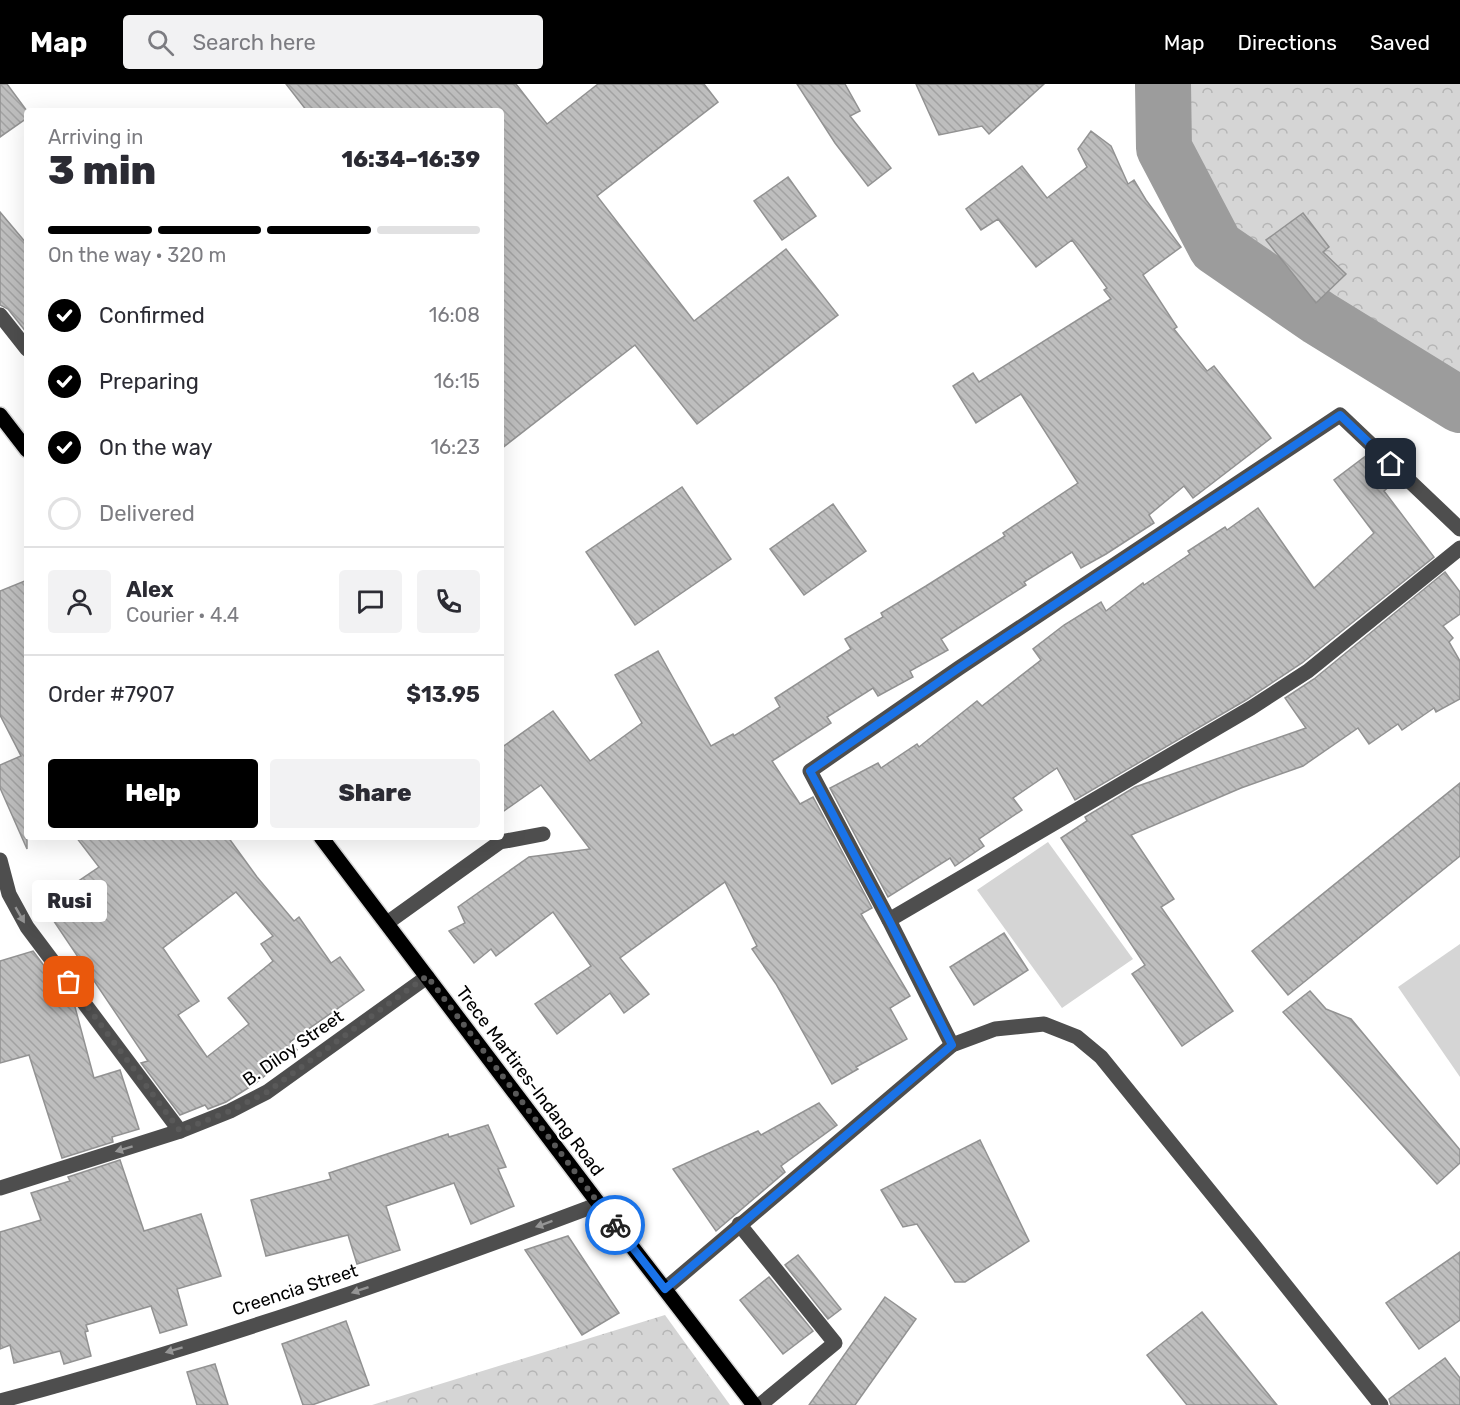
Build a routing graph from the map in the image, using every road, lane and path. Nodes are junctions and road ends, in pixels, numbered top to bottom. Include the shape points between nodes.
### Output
1 (0, 315) edge
2 (24, 345) edge
3 (0, 415) edge
4 (24, 446) edge
5 (1460, 529) edge
6 (1460, 548) edge
7 (543, 834) dead end
8 (323, 840) edge
9 (0, 860) edge
10 (889, 920) junction
11 (387, 923) junction
12 (427, 976) junction
13 (952, 1045) junction
14 (180, 1131) junction
15 (0, 1188) edge
16 (598, 1204) junction
17 (740, 1224) junction
18 (665, 1289) junction
19 (0, 1401) edge
20 (754, 1405) edge
21 (760, 1405) edge
22 (1381, 1405) edge

1 - 2 street
3 - 4 main road
5 - 10 street via 1340,415 959,668 810,771
6 - 10 street via 1308,671
7 - 11 street via 500,842
8 - 11 main road, Trece Martires-Indang Road
9 -> 14 street via 9,894 27,927
10 - 13 street
11 - 12 main road, Trece Martires-Indang Road
12 - 14 street, B. Diloy Street via 267,1092
12 - 16 main road, Trece Martires-Indang Road
13 - 17 street
13 - 22 street via 995,1029 1044,1024 1077,1037 1101,1057
14 -> 15 street, B. Diloy Street
16 - 18 main road, Trece Martires-Indang Road
16 -> 19 street, Creencia Street via 365,1288
17 - 18 street
17 - 21 street via 835,1343
18 - 20 main road, Trece Martires-Indang Road

